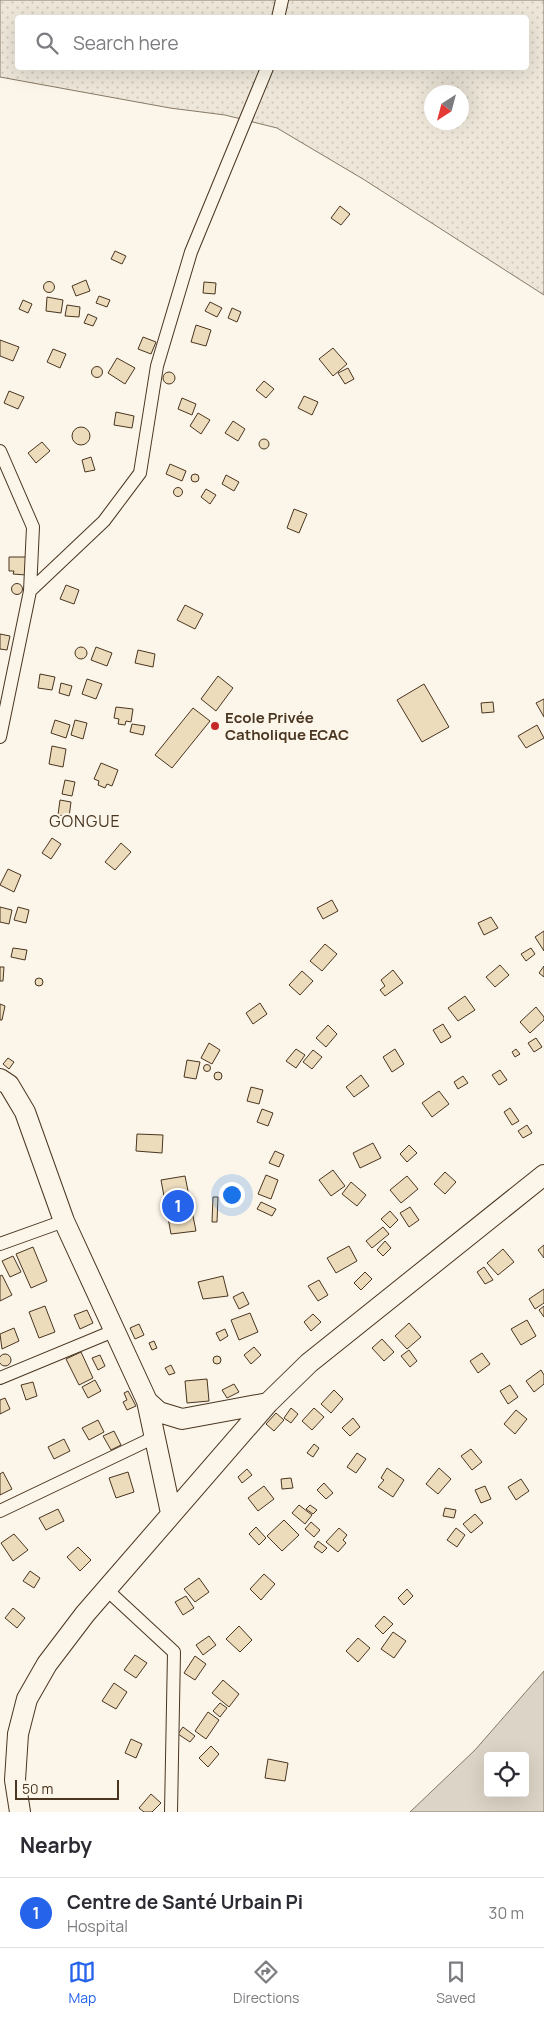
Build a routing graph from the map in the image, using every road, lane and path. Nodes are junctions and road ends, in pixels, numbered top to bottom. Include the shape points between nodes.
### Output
1 (282, 0) edge
2 (279, 15) edge
3 (265, 70) edge
4 (0, 451) edge
5 (30, 591) junction
6 (0, 737) edge
7 (3, 1086) edge
8 (544, 1175) edge
9 (64, 1221) junction
10 (0, 1244) edge
11 (116, 1330) junction
12 (0, 1378) edge
13 (147, 1401) junction
14 (268, 1403) junction
15 (157, 1436) junction
16 (0, 1512) edge
17 (172, 1513) junction
18 (106, 1589) junction
19 (20, 1812) edge
20 (171, 1812) edge

1 - 2 street
3 - 5 street via 191,252 157,366 140,472 104,521
4 - 5 street via 32,527
5 - 6 street
7 - 9 main road via 26,1112
8 - 14 main road via 309,1363
9 - 10 street
9 - 11 main road
11 - 12 street
11 - 13 main road
13 - 14 main road via 159,1412 182,1419
13 - 15 main road
14 - 17 main road
15 - 16 street
15 - 17 main road
17 - 18 main road
18 - 19 main road via 47,1664 27,1699 17,1744 15,1780
18 - 20 street via 174,1652

